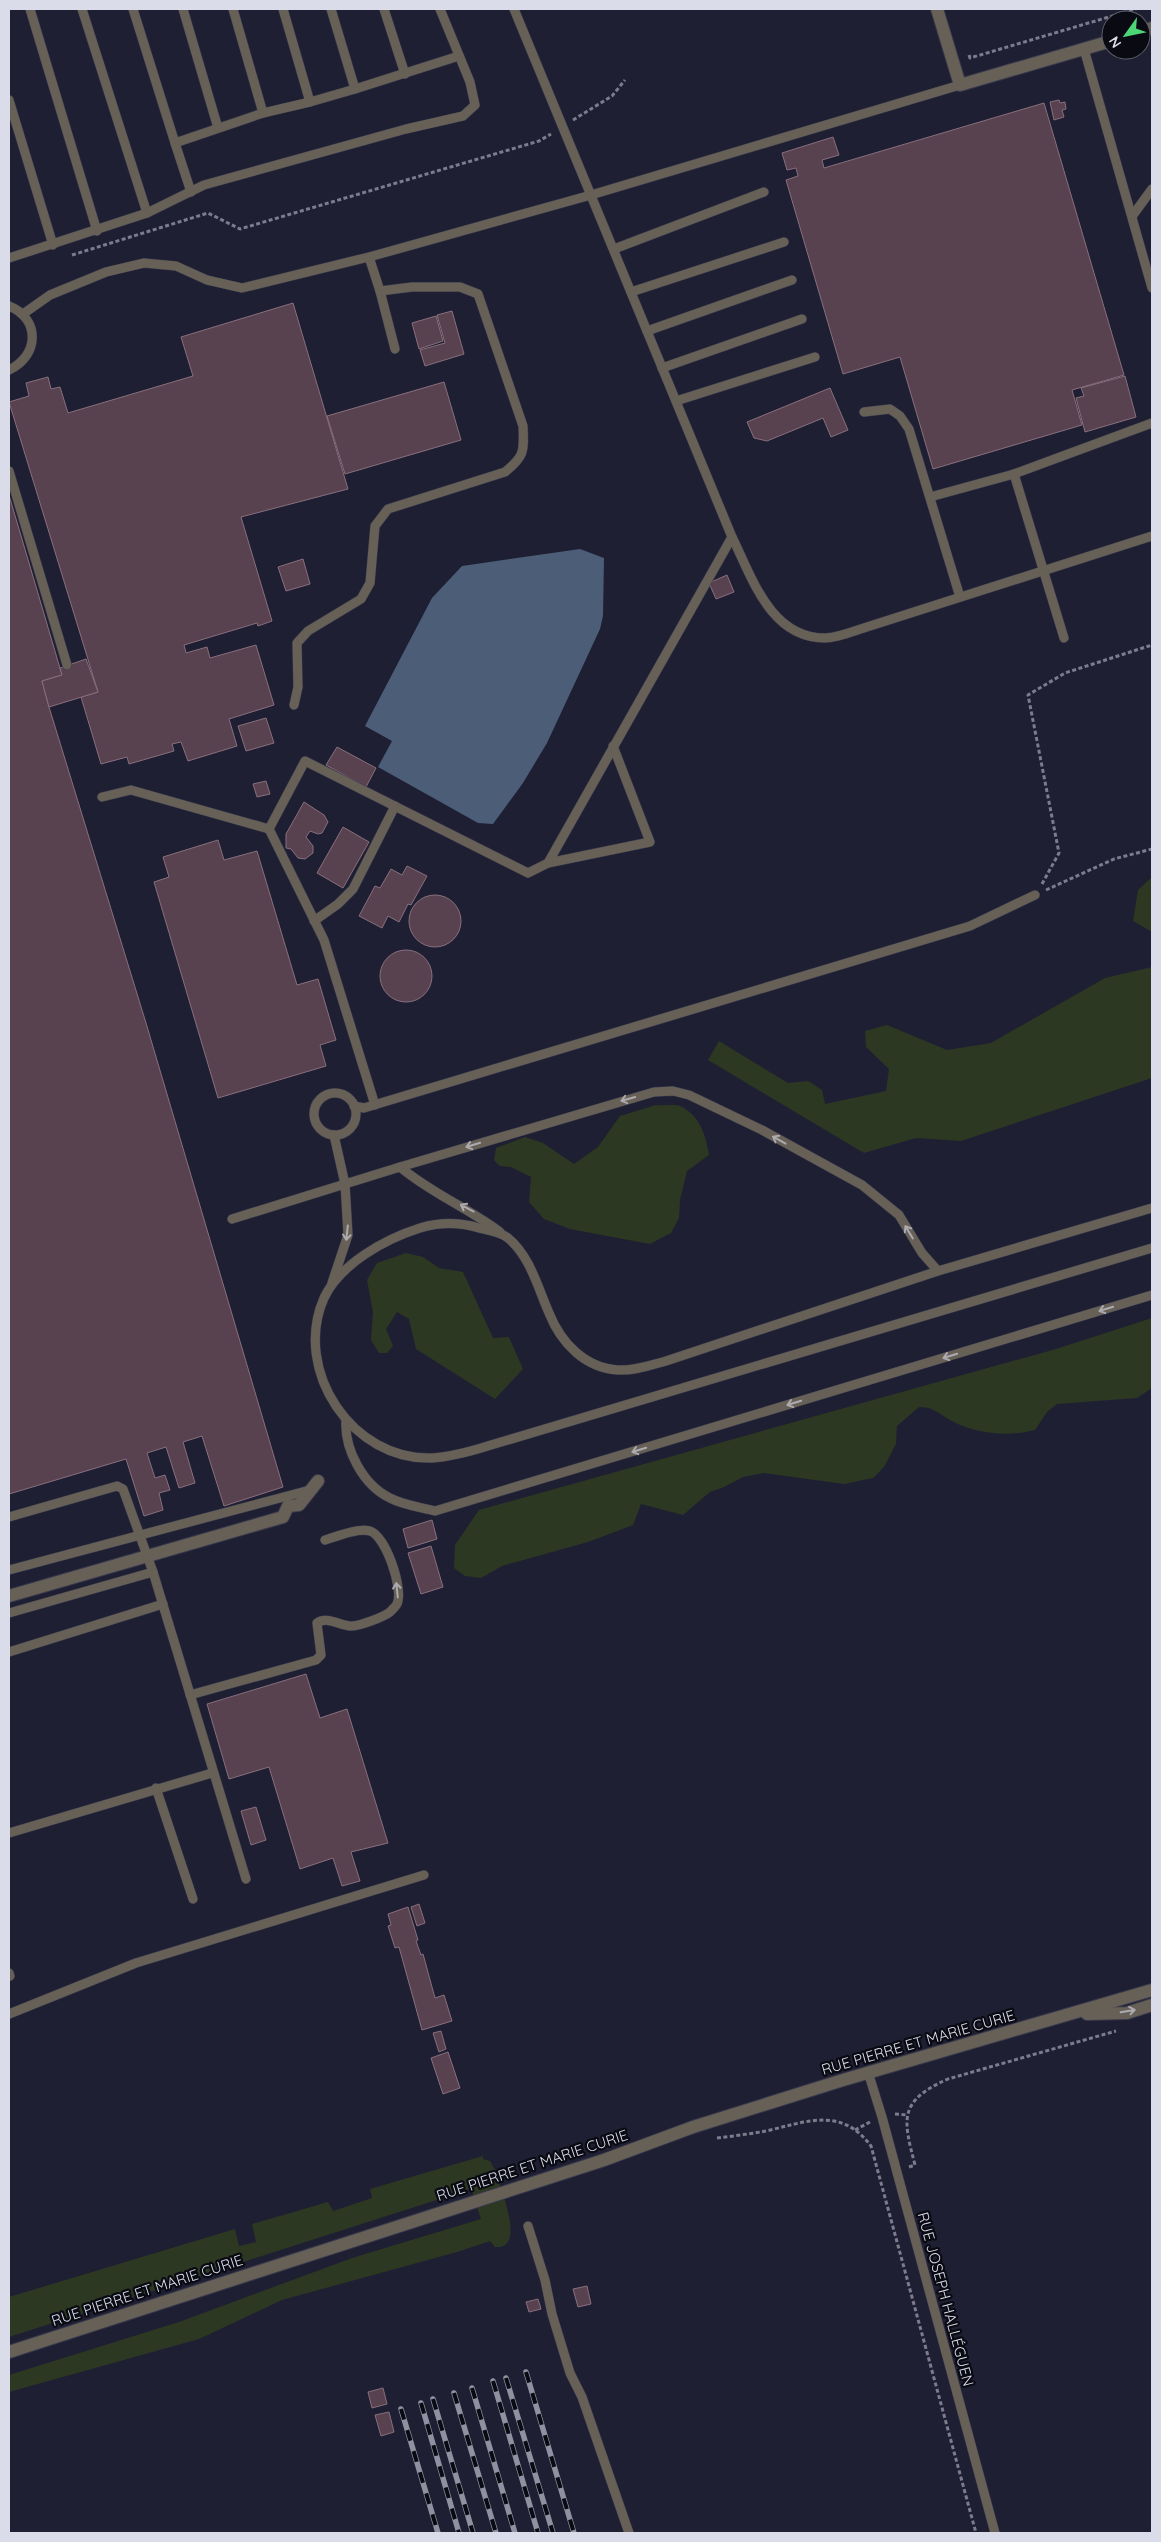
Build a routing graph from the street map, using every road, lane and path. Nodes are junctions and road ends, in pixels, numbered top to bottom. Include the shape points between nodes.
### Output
1 (30, 9) edge
2 (82, 9) edge
3 (133, 9) edge
4 (182, 9) edge
5 (233, 9) edge
6 (283, 9) edge
7 (332, 9) edge
8 (384, 9) edge
9 (440, 9) edge
10 (514, 9) edge
11 (937, 9) edge
12 (1136, 9) edge
13 (1101, 44) edge
14 (1084, 49) junction
15 (968, 50) dead end
16 (459, 56) junction
17 (405, 74) junction
18 (625, 80) dead end
19 (960, 85) junction
20 (355, 89) junction
21 (9, 100) edge
22 (310, 102) junction
23 (263, 113) junction
24 (563, 127) junction
25 (218, 128) junction
26 (175, 143) junction
27 (1152, 190) edge
28 (192, 192) junction
29 (764, 192) dead end
30 (591, 195) junction
31 (147, 213) junction
32 (1133, 215) junction
33 (97, 231) junction
34 (784, 242) dead end
35 (52, 245) junction
36 (614, 249) junction
37 (68, 256) dead end
38 (369, 257) junction
39 (9, 258) edge
40 (792, 280) dead end
41 (1152, 288) edge
42 (380, 291) junction
43 (631, 292) junction
44 (9, 306) edge
45 (23, 314) junction
46 (802, 319) dead end
47 (647, 331) junction
48 (394, 349) dead end
49 (815, 357) dead end
50 (662, 368) junction
51 (9, 371) edge
52 (676, 401) junction
53 (864, 412) dead end
54 (1152, 423) edge
55 (9, 471) edge
56 (1014, 474) junction
57 (930, 497) junction
58 (732, 536) junction
59 (1152, 536) edge
60 (1044, 572) junction
61 (960, 597) junction
62 (1064, 638) dead end
63 (1152, 645) edge
64 (67, 665) dead end
65 (294, 705) dead end
66 (613, 746) junction
67 (102, 797) dead end
68 (395, 806) junction
69 (269, 829) junction
70 (1152, 849) edge
71 (548, 863) junction
72 (1035, 895) junction
73 (314, 921) junction
74 (375, 1105) junction
75 (354, 1106) junction
76 (334, 1135) junction
77 (400, 1167) junction
78 (345, 1184) junction
79 (1152, 1208) edge
80 (232, 1219) dead end
81 (506, 1237) junction
82 (1152, 1248) edge
83 (938, 1271) junction
84 (331, 1286) junction
85 (1152, 1295) edge
86 (346, 1420) junction
87 (314, 1486) joint
88 (9, 1517) edge
89 (140, 1534) junction
90 (325, 1540) dead end
91 (148, 1556) junction
92 (9, 1570) edge
93 (153, 1572) junction
94 (9, 1596) edge
95 (162, 1604) junction
96 (9, 1613) edge
97 (9, 1652) edge
98 (190, 1694) junction
99 (212, 1773) junction
100 (156, 1788) junction
101 (9, 1833) edge
102 (424, 1875) dead end
103 (246, 1879) dead end
104 (193, 1899) dead end
105 (1152, 1990) edge
106 (1152, 2005) edge
107 (9, 2014) edge
108 (1067, 2015) junction
109 (1124, 2028) dead end
110 (868, 2072) junction
111 (907, 2114) dead end
112 (714, 2138) dead end
113 (528, 2226) dead end
114 (9, 2352) edge
115 (629, 2533) edge
116 (976, 2533) edge
117 (996, 2533) edge

1 - 33 lane
2 - 31 lane
3 - 26 lane
4 - 25 lane
5 - 23 lane
6 - 22 lane
7 - 20 lane
8 - 17 lane
9 - 16 lane
10 - 24 lane
11 - 19 street
12 - 15 path via 970,58
13 - 14 street
14 - 19 street
14 - 32 lane
16 - 17 lane
16 - 28 lane via 475,105 463,116 204,185
17 - 20 lane
18 - 24 path via 612,96
19 - 30 lane
20 - 22 lane
21 - 35 lane
22 - 23 lane
23 - 25 lane
24 - 30 lane
24 - 37 path via 539,141 240,229 208,213
25 - 26 lane
26 - 28 lane
27 - 32 lane
28 - 31 lane
29 - 36 lane
30 - 36 lane
30 - 38 lane
31 - 33 lane
32 - 41 lane
33 - 35 lane
34 - 43 lane
35 - 39 lane
36 - 43 lane
38 - 42 lane
38 - 45 lane via 242,288 207,280 176,266 144,263 106,272 57,292
40 - 47 lane
42 - 48 lane
42 - 65 lane via 460,286 478,294 523,426 524,448 520,460 505,472 388,509 375,526 370,583 366,593 361,600 308,630 297,643 298,687
43 - 47 lane
44 - 45 lane
45 - 51 lane via 33,335 30,351 20,364
46 - 50 lane
47 - 50 lane
49 - 52 lane
50 - 52 lane
52 - 58 lane
53 - 57 lane via 890,409 900,416 909,429
54 - 56 lane
55 - 64 lane
56 - 57 lane
56 - 60 lane
57 - 61 lane
58 - 61 lane via 766,606 787,626 803,635 826,638
58 - 66 lane
59 - 60 lane
60 - 61 lane
60 - 62 lane
63 - 72 path via 1065,673 1028,695 1060,854
66 - 71 lane
66 - 71 lane via 650,842
67 - 69 lane via 131,790
68 - 69 lane via 305,761
68 - 71 lane via 528,873
68 - 73 lane via 353,889
69 - 73 lane
70 - 72 path via 1114,860
72 - 74 lane via 970,926
73 - 74 lane via 324,940
74 - 75 lane
75 - 76 lane via 353,1124
75 - 76 lane via 340,1094 332,1093 319,1100 314,1119 321,1130
76 - 78 lane
77 - 78 lane
81 -> 77 lane via 474,1212 420,1183
83 -> 77 lane via 922,1253 899,1215 862,1185 754,1126 689,1095 673,1091 654,1092
78 - 80 lane
78 -> 84 lane via 348,1235
79 - 83 lane
81 - 83 lane via 530,1266 549,1315 571,1349 601,1367 618,1370 666,1362
81 - 84 lane via 453,1223 420,1228 378,1247 357,1261
82 - 86 lane via 461,1454 432,1458 394,1451 360,1433
84 - 86 lane via 324,1299 316,1331 318,1364 328,1393
85 -> 86 lane via 435,1511 392,1499 371,1484 350,1450 345,1433
87 - 89 lane
87 - 91 street via 299,1505 288,1506 284,1518
88 - 89 lane via 116,1486 123,1489
89 - 91 lane
89 - 92 lane
98 -> 90 lane via 316,1660 321,1656 317,1623 325,1620 352,1627 384,1615 398,1603 396,1576 385,1545 372,1532 352,1532
91 - 93 lane
91 - 94 street
93 - 95 lane
93 - 96 lane
95 - 97 lane
95 - 98 lane
98 - 99 lane
99 - 100 lane
99 - 103 lane
100 - 101 lane
100 - 104 lane
102 - 107 lane via 136,1963
105 - 108 street, RUE PIERRE ET MARIE CURIE
108 -> 106 street, RUE PIERRE ET MARIE CURIE via 1127,2012
108 - 110 street, RUE PIERRE ET MARIE CURIE
109 - 111 path via 948,2079 924,2093
110 - 114 street, RUE PIERRE ET MARIE CURIE
110 - 117 lane, RUE JOSEPH HALLÉGUEN
112 - 116 path via 819,2119 845,2124 864,2137 870,2146
113 - 115 lane via 570,2373 582,2397

